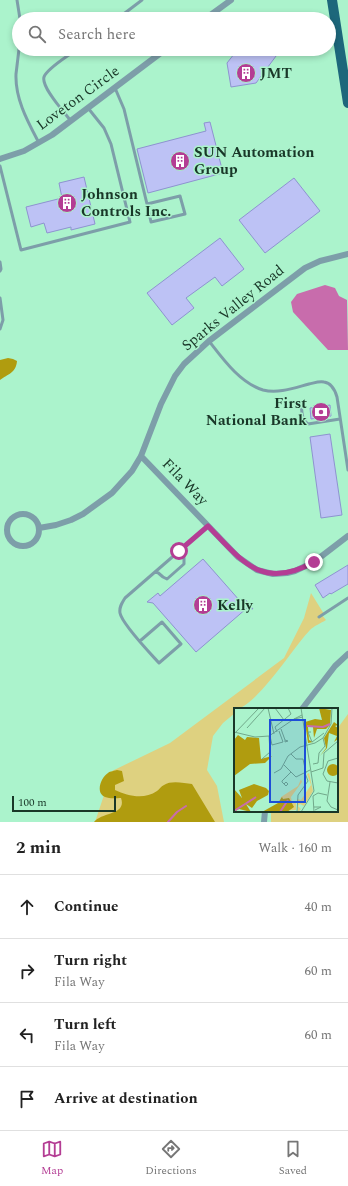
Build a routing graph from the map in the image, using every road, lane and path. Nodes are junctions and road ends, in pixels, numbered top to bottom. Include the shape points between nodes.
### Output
1 (17, 0) edge
2 (142, 0) edge
3 (230, 0) edge
4 (332, 0) edge
5 (137, 2) edge
6 (19, 12) edge
7 (125, 12) edge
8 (214, 12) edge
9 (334, 12) edge
10 (336, 26) edge
11 (18, 56) edge
12 (68, 56) edge
13 (157, 56) edge
14 (115, 88) junction
15 (348, 102) edge
16 (88, 108) junction
17 (71, 121) junction
18 (39, 143) junction
19 (0, 159) edge
20 (0, 166) edge
21 (147, 204) junction
22 (348, 254) edge
23 (0, 262) edge
24 (0, 271) edge
25 (0, 298) edge
26 (0, 328) edge
27 (209, 341) junction
28 (301, 403) dead end
29 (340, 418) junction
30 (141, 456) junction
31 (348, 470) edge
32 (208, 526) junction
33 (39, 528) junction
34 (348, 536) edge
35 (179, 551) junction
36 (156, 572) junction
37 (348, 598) edge
38 (319, 617) dead end
39 (140, 641) junction
40 (348, 654) edge
41 (303, 708) edge
42 (265, 812) edge
43 (264, 822) edge

1 - 6 lane
2 - 5 lane
3 - 8 street
4 - 9 main road
5 - 7 lane
10 - 15 main road
11 - 18 lane via 16,75 18,92 22,107
12 - 17 lane via 48,71 44,82
13 - 14 street, Loveton Circle
14 - 16 street, Loveton Circle
14 - 21 lane via 124,109
16 - 17 street, Loveton Circle
16 - 20 lane via 107,134 111,144 130,222 21,250
17 - 18 street, Loveton Circle
18 - 19 street, Loveton Circle
21 - 21 lane via 180,196 185,214 151,222
22 - 27 street, Sparks Valley Road via 320,261 305,268
23 - 24 lane
25 - 26 lane via 3,320
27 - 29 lane via 240,376 264,390 287,390 318,382 330,385 337,397
27 - 30 street, Sparks Valley Road via 175,376
28 - 29 lane via 303,419 308,424
29 - 31 lane
30 - 32 street, Fila Way
30 - 33 street, Sparks Valley Road via 123,482 99,504 71,520
32 - 34 street, Fila Way via 244,562 257,570 273,574 287,573 314,562
32 - 35 lane
33 - 33 street via 34,518 29,515 18,515 9,521 7,532 11,541 25,546 34,542
35 - 36 lane
35 - 36 lane via 184,558 184,564 167,578
36 - 39 lane via 125,598 120,609 122,620
37 - 38 lane
39 - 39 lane via 159,663 181,644 162,622
40 - 41 street via 335,666
42 - 43 street

